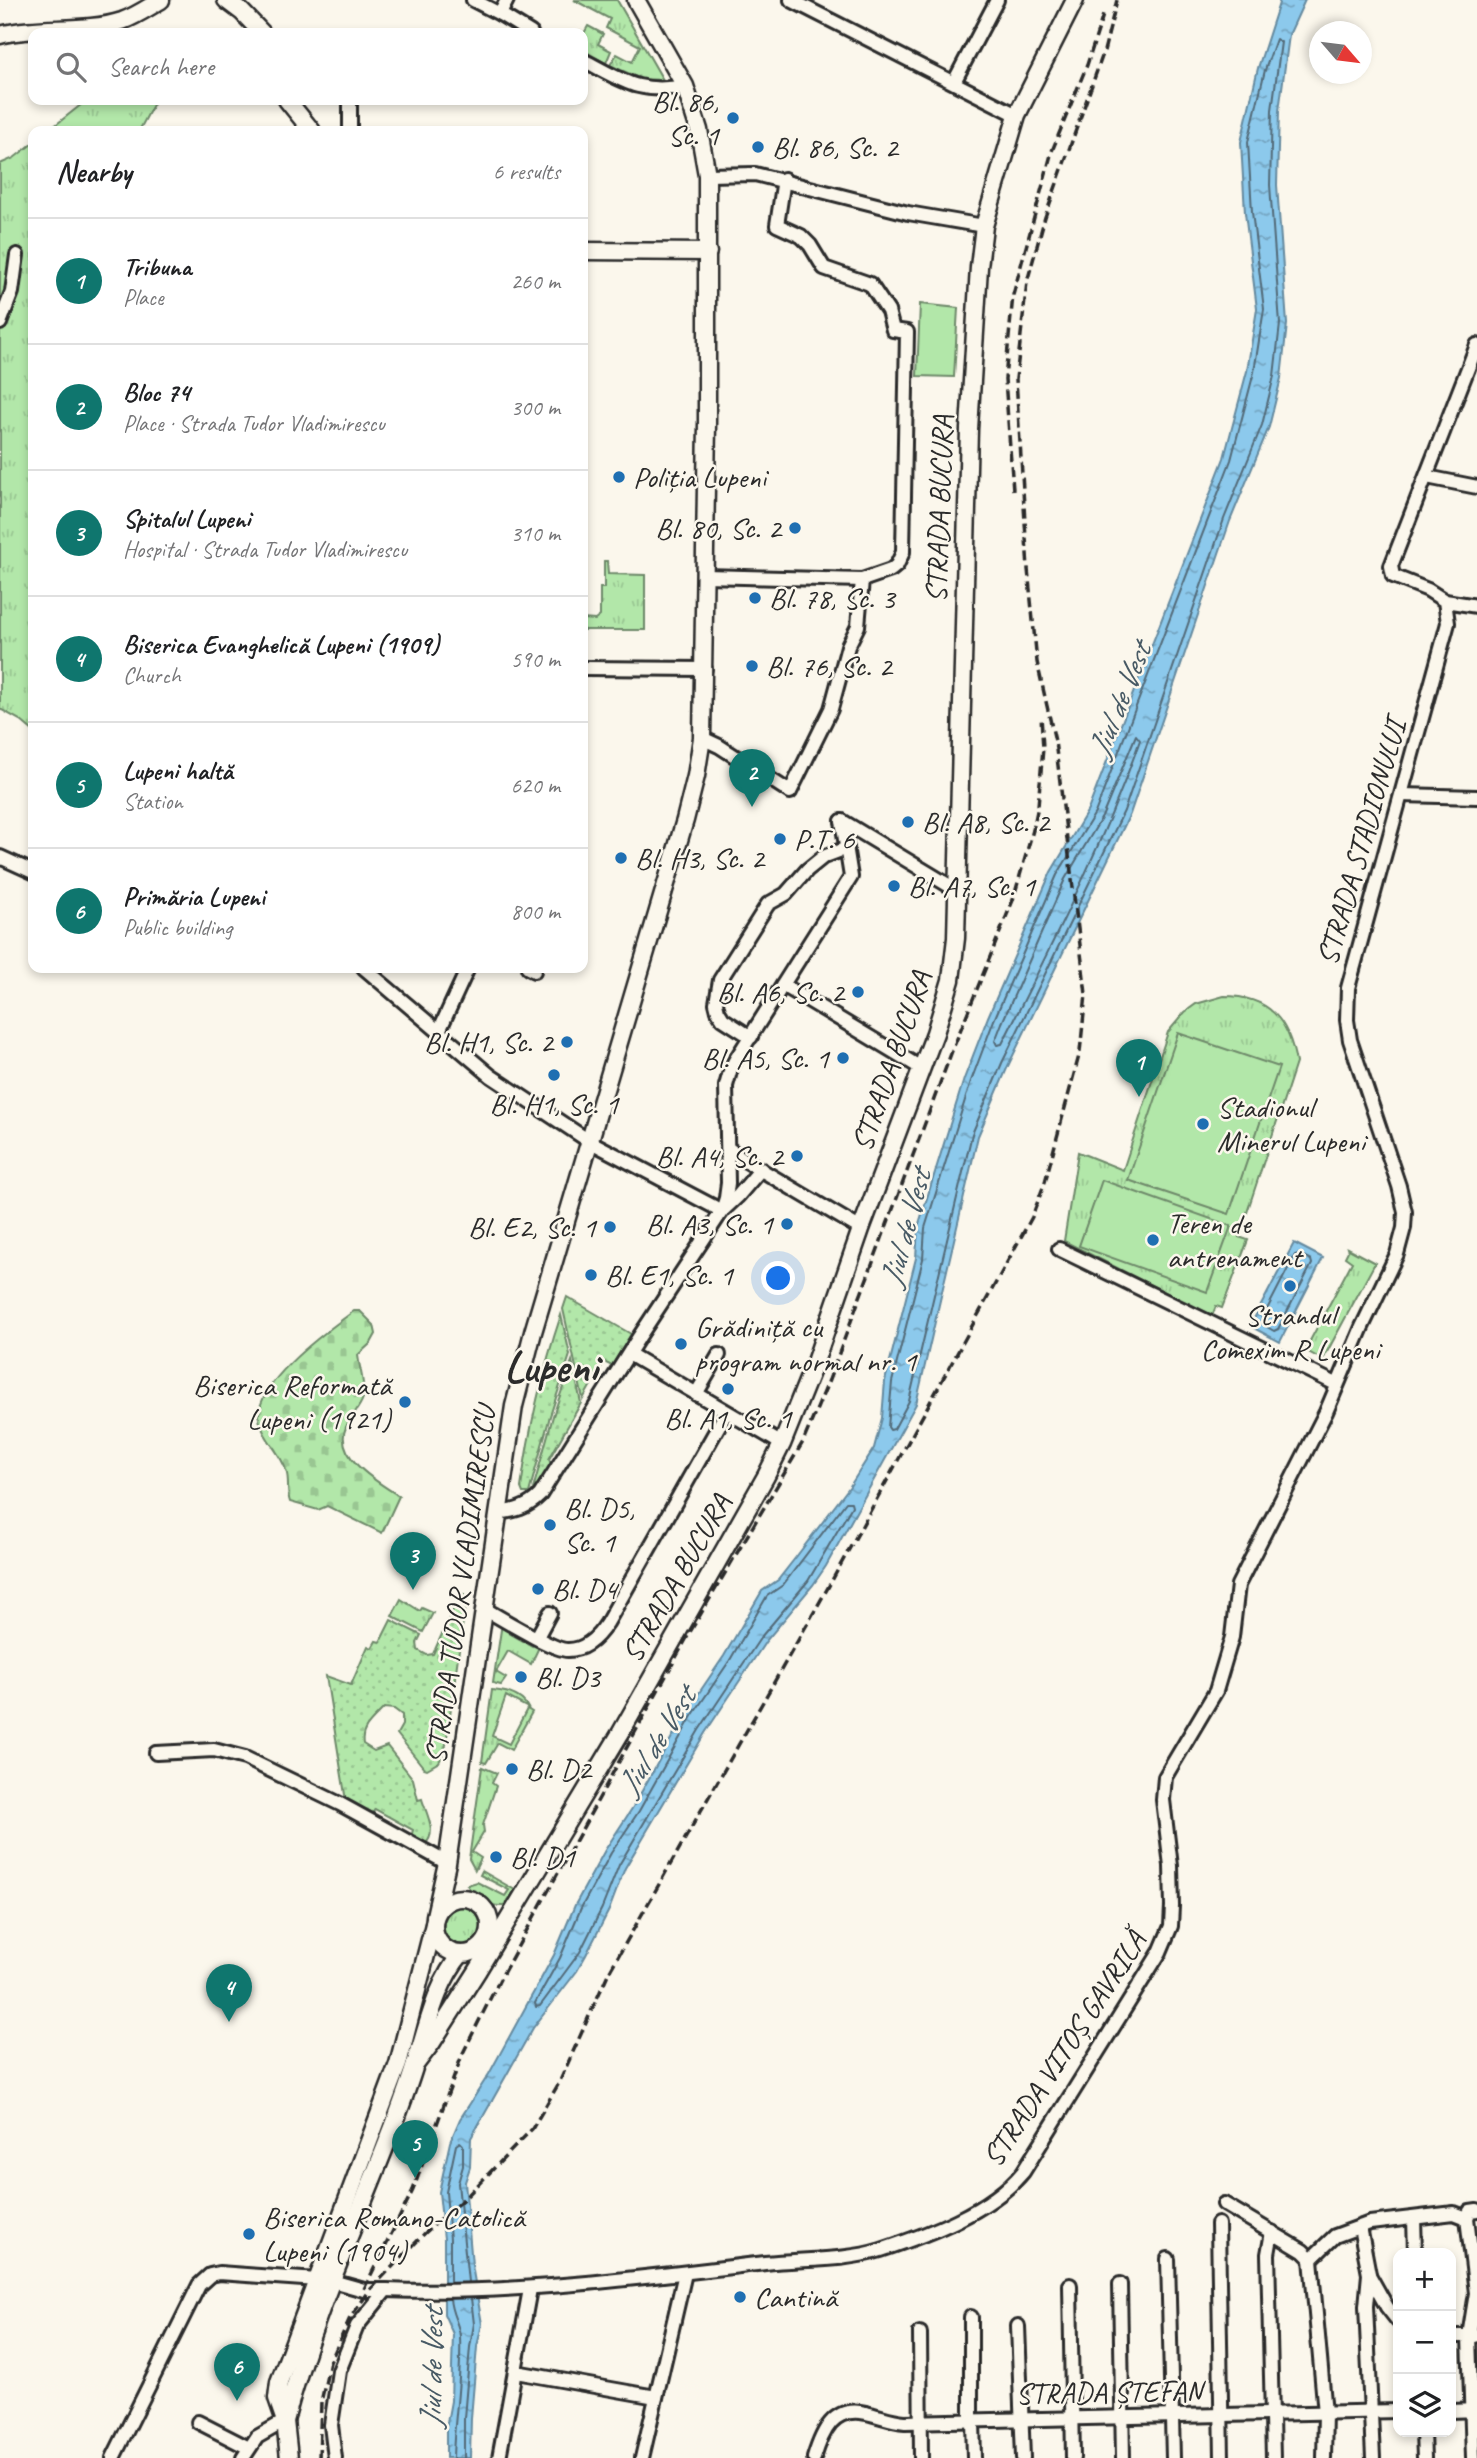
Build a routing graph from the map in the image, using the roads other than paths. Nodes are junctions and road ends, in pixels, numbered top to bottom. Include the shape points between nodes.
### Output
1 (161, 0) edge
2 (226, 0) edge
3 (473, 0) edge
4 (507, 0) edge
5 (636, 0) edge
6 (791, 0) edge
7 (997, 0) edge
8 (1075, 0) edge
9 (500, 14) junction
10 (54, 28) edge
11 (257, 28) edge
12 (523, 28) edge
13 (28, 30) edge
14 (0, 35) edge
15 (588, 63) edge
16 (954, 82) junction
17 (685, 86) junction
18 (291, 105) edge
19 (350, 105) edge
20 (1017, 115) junction
21 (308, 126) edge
22 (350, 126) edge
23 (707, 175) junction
24 (784, 179) junction
25 (984, 226) junction
26 (588, 251) edge
27 (708, 251) junction
28 (17, 255) dead end
29 (0, 323) edge
30 (1477, 345) edge
31 (1427, 477) junction
32 (1477, 487) edge
33 (705, 576) junction
34 (862, 580) junction
35 (1445, 600) junction
36 (1477, 606) edge
37 (588, 668) edge
38 (705, 669) junction
39 (702, 738) junction
40 (1402, 795) junction
41 (1477, 797) edge
42 (847, 848) junction
43 (0, 858) edge
44 (28, 870) edge
45 (958, 891) junction
46 (370, 973) edge
47 (466, 973) edge
48 (783, 985) junction
49 (439, 1031) junction
50 (751, 1037) junction
51 (921, 1068) junction
52 (589, 1141) junction
53 (728, 1148) junction
54 (761, 1170) junction
55 (722, 1211) junction
56 (861, 1229) junction
57 (1059, 1249) dead end
58 (629, 1354) junction
59 (719, 1355) dead end
60 (1336, 1384) junction
61 (696, 1394) junction
62 (726, 1413) junction
63 (782, 1444) junction
64 (497, 1513) junction
65 (483, 1608) junction
66 (550, 1613) dead end
67 (537, 1637) junction
68 (156, 1753) dead end
69 (447, 1863) junction
70 (466, 1898) junction
71 (518, 1904) junction
72 (483, 1907) junction
73 (434, 1920) junction
74 (489, 1934) junction
75 (461, 1954) junction
76 (415, 2065) junction
77 (1224, 2204) dead end
78 (1472, 2214) edge
79 (1414, 2218) junction
80 (1218, 2224) dead end
81 (1360, 2227) junction
82 (1272, 2232) junction
83 (1415, 2248) edge
84 (1168, 2259) dead end
85 (1311, 2259) junction
86 (685, 2273) junction
87 (1369, 2274) junction
88 (324, 2281) junction
89 (1120, 2284) dead end
90 (1070, 2285) dead end
91 (530, 2289) junction
92 (386, 2290) junction
93 (1393, 2315) edge
94 (971, 2317) dead end
95 (1018, 2326) dead end
96 (920, 2333) dead end
97 (1473, 2336) edge
98 (516, 2372) junction
99 (656, 2396) junction
100 (1393, 2411) edge
101 (1456, 2411) edge
102 (1474, 2411) edge
103 (1372, 2412) junction
104 (1325, 2413) junction
105 (1272, 2414) junction
106 (1222, 2415) junction
107 (1172, 2416) junction
108 (1122, 2417) junction
109 (1072, 2419) junction
110 (1023, 2420) junction
111 (285, 2421) junction
112 (972, 2421) junction
113 (198, 2422) dead end
114 (921, 2422) junction
115 (1423, 2437) edge
116 (246, 2453) edge
117 (113, 2458) edge
118 (289, 2458) edge
119 (334, 2458) edge
120 (499, 2458) edge
121 (642, 2458) edge
122 (814, 2458) edge
123 (920, 2458) edge
124 (974, 2458) edge
125 (1023, 2458) edge
126 (1073, 2458) edge
127 (1123, 2458) edge
128 (1173, 2458) edge
129 (1222, 2458) edge
130 (1273, 2458) edge
131 (1324, 2458) edge
132 (1373, 2458) edge
133 (1424, 2458) edge
134 (1473, 2458) edge

1 - 10 main road via 111,23
2 - 11 main road
3 - 9 street
4 - 9 street
5 - 17 main road, STRADA TUDOR VLADIMIRESCU
6 - 16 street
7 - 16 street
8 - 20 main road, STRADA BUCURA
9 - 12 street
13 - 14 main road
15 - 17 street via 638,88
16 - 20 street
17 - 23 main road, STRADA TUDOR VLADIMIRESCU
18 - 21 main road
19 - 22 street
20 - 25 main road, STRADA BUCURA
23 - 24 street
23 - 27 main road, STRADA TUDOR VLADIMIRESCU
24 - 25 street via 908,213
24 - 34 street via 778,225 801,236 824,268 870,284 888,311 893,330 907,332 903,552 891,570
25 - 45 main road, STRADA BUCURA via 969,429
26 - 27 main road
27 - 33 main road, STRADA TUDOR VLADIMIRESCU
28 - 29 street via 12,292
30 - 31 street
31 - 32 street
31 - 35 street via 1391,570 1393,576
33 - 34 street
33 - 38 main road, STRADA TUDOR VLADIMIRESCU
34 - 39 street via 858,626 831,709 790,792
35 - 36 street
35 - 40 street, STRADA STADIONULUI via 1448,623
37 - 38 street
38 - 39 main road, STRADA TUDOR VLADIMIRESCU
39 - 52 main road, STRADA TUDOR VLADIMIRESCU via 688,809
40 - 41 street
40 - 60 street, STRADA STADIONULUI via 1351,972 1347,1002 1350,1040 1399,1186 1404,1228 1390,1270
42 - 45 street via 842,821
42 - 48 street via 851,877
42 - 50 street via 823,857 786,894 768,904 720,980 718,1011
43 - 44 street
45 - 51 main road, STRADA BUCURA via 951,980
46 - 49 street
47 - 49 street
48 - 50 street
48 - 51 street
49 - 52 street via 491,1076
50 - 53 street via 727,1077
51 - 56 main road, STRADA BUCURA
52 - 55 street
52 - 64 main road, STRADA TUDOR VLADIMIRESCU via 520,1382
53 - 54 street
53 - 55 street
54 - 55 street
54 - 56 street
55 - 58 street
56 - 63 main road, STRADA BUCURA
57 - 60 street
58 - 61 street
58 - 64 street via 540,1495 529,1506
59 - 61 street
60 - 86 street, STRADA VITOȘ GAVRILĂ via 1238,1585 1232,1637 1220,1681 1165,1777 1163,1800 1171,1866 1167,1937 1023,2172 1004,2191 964,2217 881,2250
61 - 62 street
62 - 63 street
62 - 67 street via 600,1634 569,1650
63 - 71 main road, STRADA BUCURA via 620,1734
64 - 65 main road, STRADA TUDOR VLADIMIRESCU
65 - 67 street
65 - 69 main road, STRADA TUDOR VLADIMIRESCU
66 - 67 street
68 - 69 street via 214,1750 245,1758
69 - 70 main road
69 - 73 main road, STRADA TUDOR VLADIMIRESCU
70 - 72 main road
70 - 73 main road via 447,1901
71 - 72 main road via 496,1912
71 - 74 main road
71 - 76 main road
72 - 74 main road
73 - 75 main road via 444,1948
73 - 88 main road, STRADA TUDOR VLADIMIRESCU via 398,2064
74 - 75 main road via 478,1949
75 - 76 main road via 438,1994
76 - 88 main road
77 - 82 street
78 - 79 street
78 - 97 street
79 - 81 street
79 - 83 street
80 - 106 street
81 - 85 street via 1335,2236
81 - 87 street
82 - 85 street
82 - 105 street via 1268,2254
84 - 107 street
85 - 104 street
86 - 91 street, STRADA VITOȘ GAVRILĂ
86 - 99 street
87 - 93 street
87 - 103 street via 1366,2306
88 - 92 street, STRADA VITOȘ GAVRILĂ
88 - 111 main road via 277,2390
88 - 117 street, STRADA VITOȘ GAVRILĂ via 219,2273 204,2279
89 - 108 street
90 - 109 street
91 - 92 street, STRADA VITOȘ GAVRILĂ
91 - 98 street
92 - 119 street via 357,2326 339,2371 331,2425
94 - 112 street
95 - 110 street
96 - 114 street
97 - 102 street
98 - 99 street
98 - 120 street
99 - 121 street
100 - 103 street, STRADA ȘTEFAN
101 - 102 street
102 - 134 street
103 - 104 street, STRADA ȘTEFAN
103 - 132 street
104 - 105 street, STRADA ȘTEFAN
104 - 131 street
105 - 106 street, STRADA ȘTEFAN
105 - 130 street
106 - 107 street, STRADA ȘTEFAN
106 - 129 street
107 - 108 street, STRADA ȘTEFAN
107 - 128 street
108 - 109 street, STRADA ȘTEFAN
108 - 127 street
109 - 110 street, STRADA ȘTEFAN
109 - 126 street
110 - 112 street, STRADA ȘTEFAN
110 - 125 street
111 - 116 street via 257,2437
111 - 118 main road
112 - 114 street, STRADA ȘTEFAN
112 - 124 street
113 - 116 street
114 - 122 street, STRADA ȘTEFAN via 849,2412 832,2419
114 - 123 street
115 - 133 street

